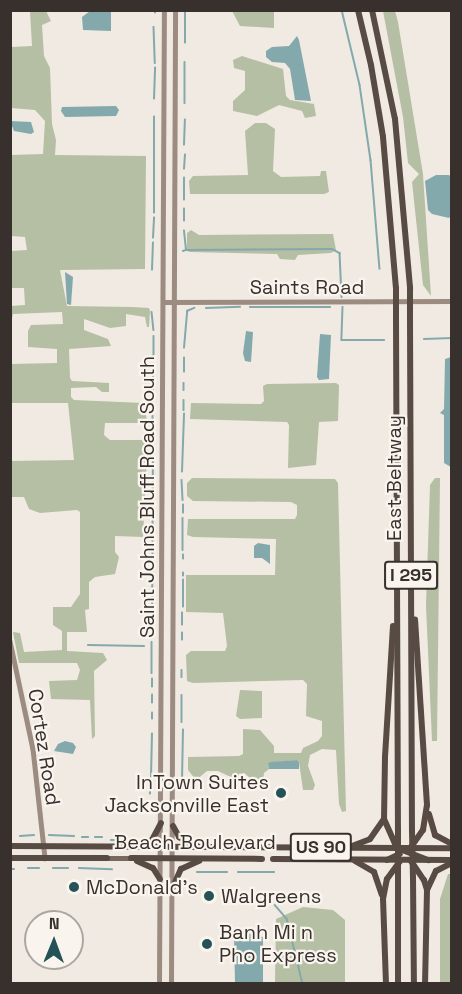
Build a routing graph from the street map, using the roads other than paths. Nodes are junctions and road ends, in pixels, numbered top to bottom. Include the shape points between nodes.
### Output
1 (164, 10) edge
2 (175, 10) edge
3 (358, 10) edge
4 (372, 10) edge
5 (452, 301) edge
6 (163, 302) junction
7 (175, 302) junction
8 (397, 575) junction
9 (411, 575) junction
10 (10, 641) edge
11 (427, 805) junction
12 (384, 819) junction
13 (161, 823) junction
14 (172, 826) junction
15 (10, 846) edge
16 (452, 846) edge
17 (43, 847) junction
18 (139, 847) junction
19 (160, 847) junction
20 (173, 847) junction
21 (199, 847) junction
22 (347, 847) junction
23 (405, 854) junction
24 (10, 858) edge
25 (45, 858) junction
26 (106, 858) joint
27 (131, 858) junction
28 (160, 859) junction
29 (173, 859) junction
30 (203, 859) junction
31 (262, 859) joint
32 (273, 859) joint
33 (351, 860) junction
34 (452, 861) edge
35 (160, 879) junction
36 (172, 889) junction
37 (427, 890) junction
38 (383, 899) junction
39 (159, 984) edge
40 (171, 984) edge
41 (386, 984) edge
42 (398, 984) edge
43 (414, 984) edge
44 (425, 984) edge

1 - 6 main road, Saint Johns Bluff Road South
2 - 7 main road, Saint Johns Bluff Road South
3 - 8 highway, East Beltway / I 295, bridge via 383,137 396,288
4 - 9 highway, East Beltway / I 295, bridge via 395,119 410,288
5 - 7 main road, Saints Road
6 - 7 main road, Saints Road
6 - 13 main road, Saint Johns Bluff Road South
7 - 14 main road, Saint Johns Bluff Road South
8 - 12 highway
8 - 42 highway, East Beltway / I 295, bridge
9 - 11 highway
9 - 43 highway, East Beltway / I 295, bridge
10 - 17 main road, Cortez Road via 33,749
11 - 16 highway via 435,835
11 - 23 highway via 423,830
12 - 22 highway via 370,838
12 - 23 highway
13 - 18 highway via 153,839
13 - 19 main road, Saint Johns Bluff Road South
14 - 20 main road, Saint Johns Bluff Road South
14 - 21 highway via 179,837
15 - 17 highway, US 90
16 - 23 highway
17 - 18 highway, US 90
17 - 25 main road, Cortez Road
18 - 19 highway, US 90
19 - 20 highway, US 90
19 - 28 main road, Saint Johns Bluff Road South
20 - 21 highway, US 90
20 - 29 main road, Saint Johns Bluff Road South
21 - 22 highway, US 90
22 - 23 highway, US 90 via 381,848
23 - 33 highway, Beach Boulevard / US 90 via 387,860
23 - 34 highway
23 - 37 highway
23 - 38 highway via 387,879
24 - 25 highway, Beach Boulevard / US 90
25 - 26 highway, Beach Boulevard / US 90
26 - 27 main road, Beach Boulevard / US 90
27 - 28 highway, Beach Boulevard / US 90
27 - 35 highway via 153,868
28 - 29 highway, Beach Boulevard / US 90
28 - 35 main road, Saint Johns Bluff Road South
29 - 30 highway, Beach Boulevard / US 90
29 - 36 main road, Saint Johns Bluff Road South
30 - 31 highway, Beach Boulevard / US 90
30 - 36 highway via 180,869
31 - 32 main road, Beach Boulevard / US 90
32 - 33 highway, Beach Boulevard / US 90
33 - 38 highway via 374,872
34 - 37 highway via 436,871
35 - 39 main road, Saint Johns Bluff Road South
36 - 40 main road, Saint Johns Bluff Road South
37 - 44 highway
38 - 41 highway

